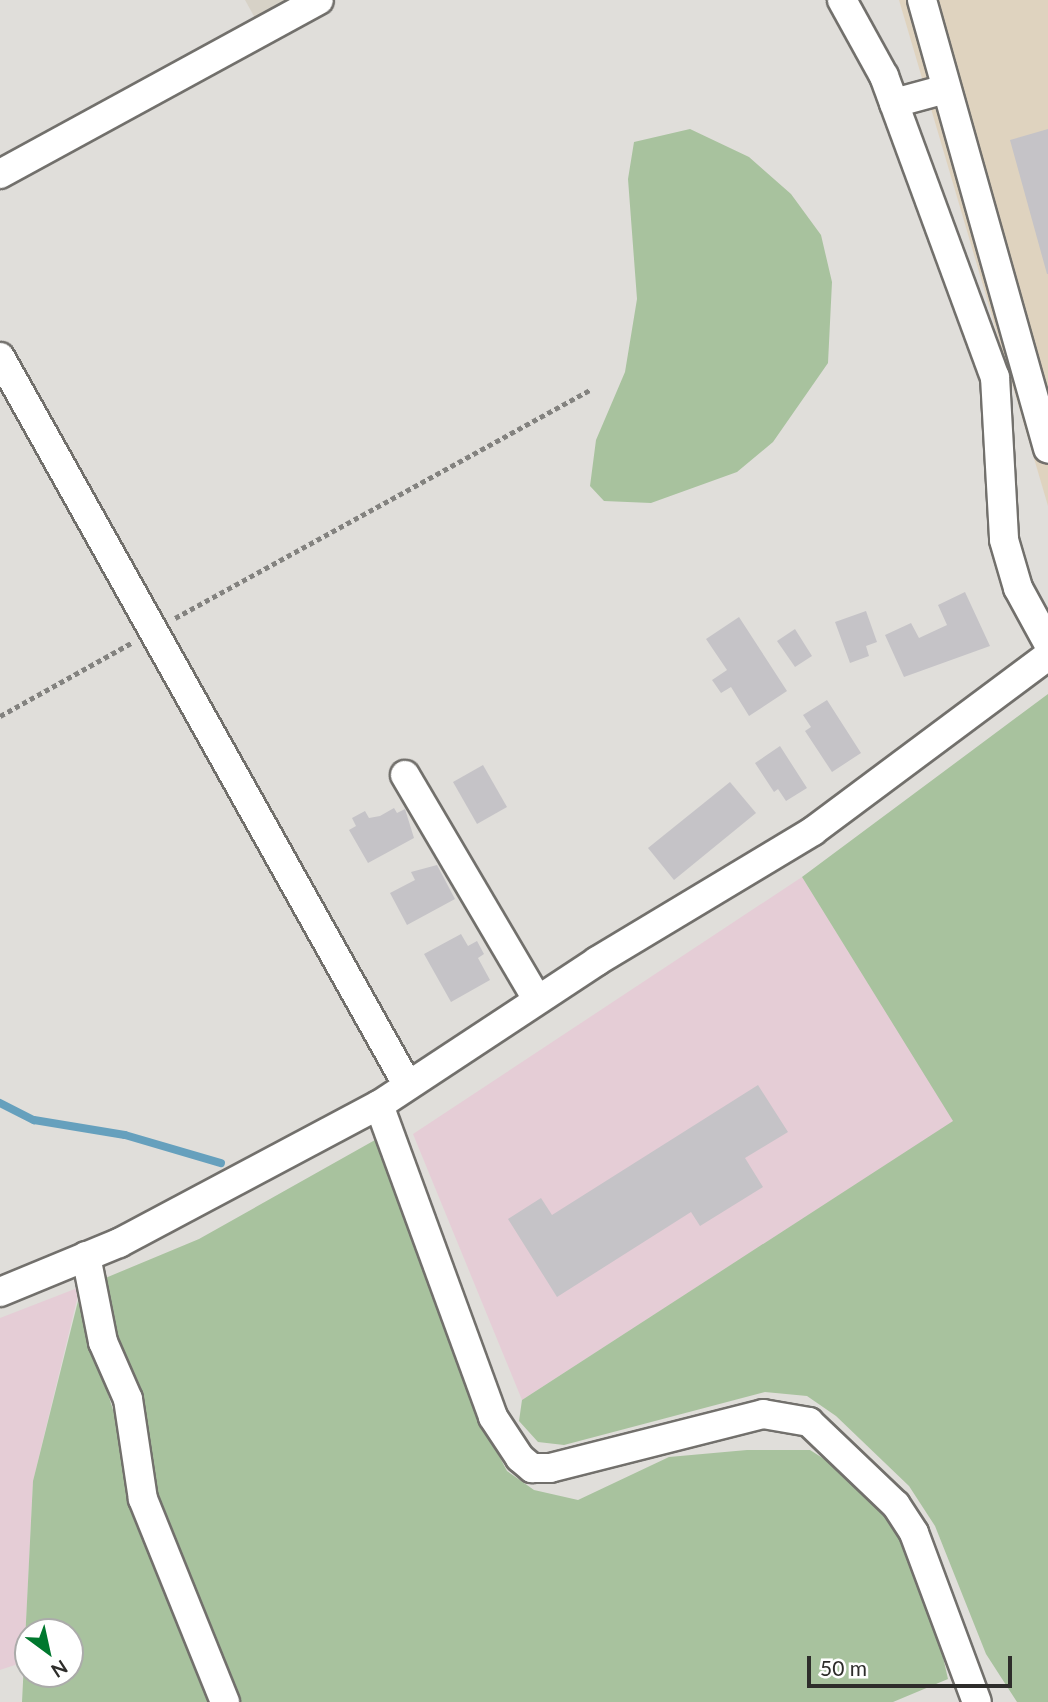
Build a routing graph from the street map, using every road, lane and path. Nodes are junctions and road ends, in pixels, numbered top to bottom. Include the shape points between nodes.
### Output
1 (318, 0) edge
2 (842, 0) edge
3 (922, 0) edge
4 (946, 89) junction
5 (894, 103) junction
6 (0, 174) edge
7 (0, 357) edge
8 (589, 390) dead end
9 (1048, 449) edge
10 (154, 630) junction
11 (1048, 643) edge
12 (1048, 656) edge
13 (0, 716) edge
14 (405, 775) dead end
15 (537, 999) junction
16 (407, 1084) junction
17 (379, 1105) junction
18 (86, 1256) junction
19 (0, 1292) edge
20 (225, 1702) edge
21 (977, 1702) edge

1 - 6 street
2 - 5 street
3 - 4 street
4 - 5 street
4 - 9 street
5 - 11 street via 995,377 1004,540 1018,587
7 - 10 street
8 - 10 path
10 - 13 path
10 - 16 street
12 - 15 street via 813,831
14 - 15 street
15 - 16 street
16 - 17 street
17 - 18 street
17 - 21 street via 493,1417 520,1458 532,1468 550,1468 763,1414 809,1422 897,1505 915,1532
18 - 19 street
18 - 20 street via 103,1342 128,1399 143,1499 199,1648

